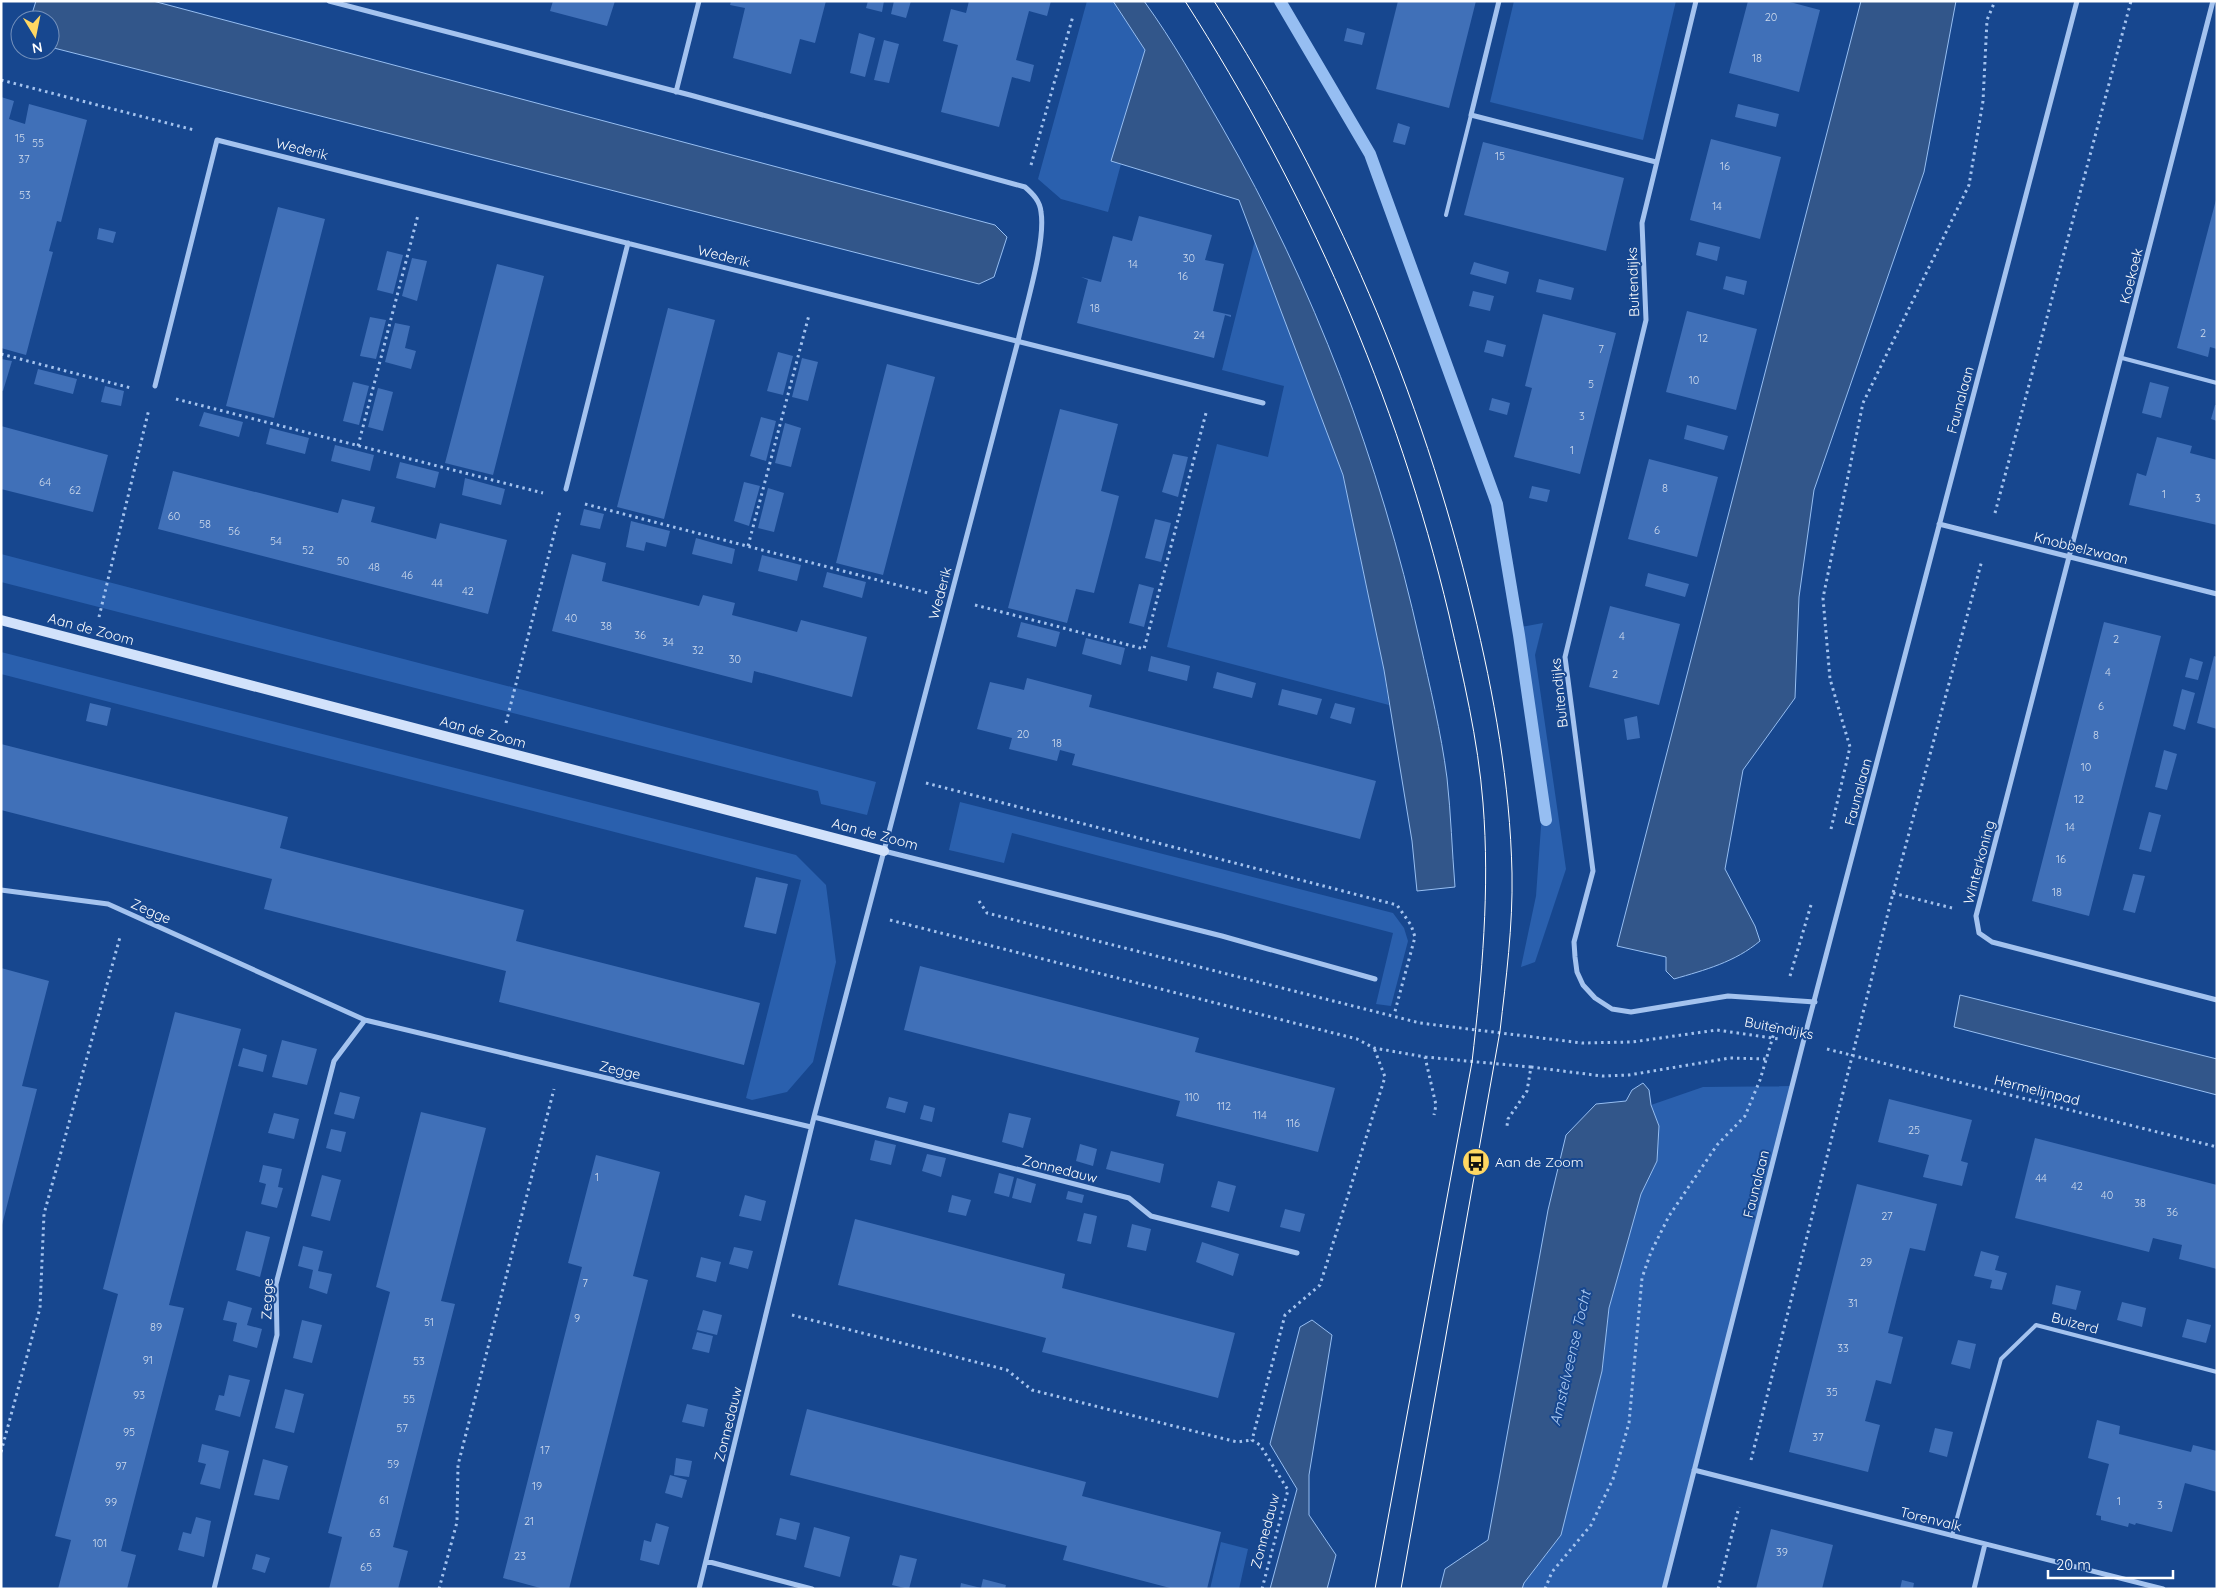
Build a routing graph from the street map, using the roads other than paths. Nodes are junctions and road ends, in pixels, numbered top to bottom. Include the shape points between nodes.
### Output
1 (329, 1) edge
2 (700, 1) edge
3 (1499, 1) edge
4 (1696, 1) edge
5 (2077, 1) edge
6 (2213, 1) edge
7 (676, 92) junction
8 (1472, 115) junction
9 (1656, 162) junction
10 (1446, 215) dead end
11 (628, 243) junction
12 (1018, 342) junction
13 (2122, 358) junction
14 (2217, 383) edge
15 (155, 386) road end
16 (1263, 403) dead end
17 (566, 489) road end
18 (1939, 524) junction
19 (2071, 557) junction
20 (2217, 594) edge
21 (1, 620) edge
22 (884, 851) junction
23 (1, 890) edge
24 (1375, 979) dead end
25 (2217, 1000) edge
26 (1814, 1002) junction
27 (365, 1020) junction
28 (814, 1117) junction
29 (811, 1127) junction
30 (1296, 1253) dead end
31 (2217, 1372) edge
32 (1694, 1470) junction
33 (1952, 1536) junction
34 (1985, 1544) junction
35 (706, 1561) junction
36 (214, 1589) edge
37 (699, 1589) edge
38 (812, 1589) edge
39 (1664, 1589) edge
40 (1974, 1589) edge
41 (2163, 1589) edge

1 - 7 street
2 - 7 street
3 - 8 street
4 - 9 street, Buitendijks
5 - 18 street, Faunalaan
6 - 13 street, Koekoek
7 - 12 street, Wederik via 1025,187 1034,195 1041,210 1042,230
8 - 9 street
8 - 10 lane
9 - 26 street, Buitendijks via 1642,223 1646,320 1565,657 1593,871 1574,942 1577,972 1595,998 1612,1008 1630,1012 1728,996
11 - 12 street, Wederik
11 - 15 street, Wederik via 217,140
11 - 17 street
12 - 16 street, Wederik
12 - 22 street, Wederik
13 - 14 lane
13 - 19 street, Koekoek
18 - 19 street, Knobbelzwaan
18 - 26 street, Faunalaan
19 - 20 street, Knobbelzwaan
19 - 25 street, Winterkoning via 1977,914 1979,932 1992,942
21 - 22 street, Aan de Zoom
22 - 24 street, Aan de Zoom via 1222,936
22 - 28 street, Zonnedauw
23 - 27 street, Zegge via 108,904
26 - 32 street, Faunalaan
27 - 29 street, Zegge
27 - 36 street, Zegge via 334,1061 276,1284 277,1335
28 - 29 street, Zonnedauw
28 - 30 street, Zonnedauw via 1129,1198 1151,1216
29 - 35 street, Zonnedauw
31 - 33 lane, Buizerd via 2036,1325 2001,1359
32 - 33 street, Torenvalk
32 - 39 street, Faunalaan
33 - 34 street, Torenvalk
34 - 40 street
34 - 41 street, Torenvalk
35 - 37 street, Zonnedauw
35 - 38 street

